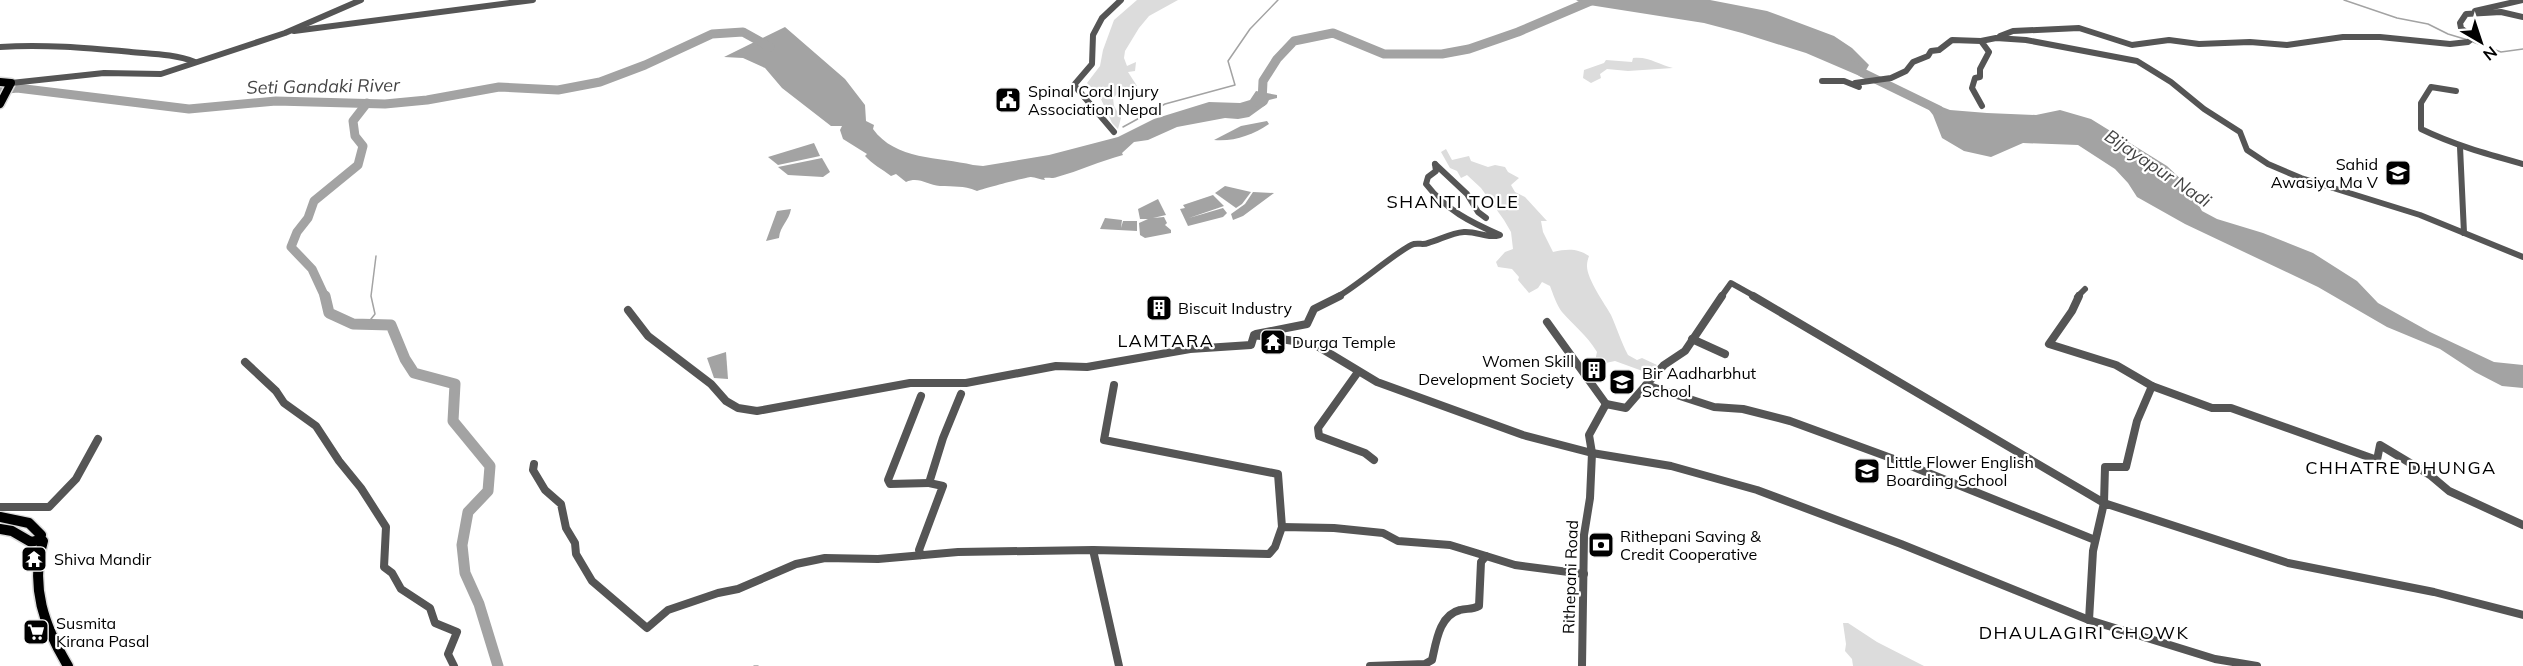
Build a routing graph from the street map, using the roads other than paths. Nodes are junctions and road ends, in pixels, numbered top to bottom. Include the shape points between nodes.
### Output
1 (361, 0) edge
2 (533, 0) edge
3 (1121, 0) edge
4 (2517, 0) edge
5 (2523, 0) edge
6 (2470, 13) junction
7 (2523, 17) edge
8 (285, 33) junction
9 (1996, 38) junction
10 (1981, 41) junction
11 (0, 47) edge
12 (195, 62) junction
13 (1822, 81) dead end
14 (0, 82) edge
15 (10, 83) junction
16 (2456, 91) dead end
17 (0, 104) edge
18 (1982, 106) dead end
19 (1113, 132) dead end
20 (2460, 147) junction
21 (2523, 164) edge
22 (1486, 218) dead end
23 (2464, 233) junction
24 (2523, 257) edge
25 (2085, 289) dead end
26 (628, 310) dead end
27 (1547, 322) dead end
28 (1254, 335) junction
29 (1692, 339) junction
30 (1725, 354) dead end
31 (245, 362) dead end
32 (1358, 372) junction
33 (1114, 385) dead end
34 (1646, 385) junction
35 (2152, 386) junction
36 (961, 394) dead end
37 (921, 396) dead end
38 (1606, 404) junction
39 (98, 439) dead end
40 (1592, 453) junction
41 (1374, 460) dead end
42 (534, 464) dead end
43 (928, 483) junction
44 (2104, 503) junction
45 (0, 507) edge
46 (0, 517) edge
47 (2523, 525) edge
48 (1282, 527) junction
49 (0, 529) edge
50 (39, 540) junction
51 (2095, 540) junction
52 (1093, 550) junction
53 (921, 555) junction
54 (1486, 556) junction
55 (1584, 574) junction
56 (2523, 615) edge
57 (2089, 620) junction
58 (68, 666) edge
59 (454, 666) edge
60 (1119, 666) edge
61 (1370, 666) edge
62 (1582, 666) edge
63 (2257, 666) edge

1 - 8 street
2 - 8 street
3 - 19 street via 1102,18 1093,35 1092,64 1074,85
4 - 5 street
4 - 6 street
6 - 7 street via 2500,12
6 - 9 street via 2460,23 2473,38 2450,44 2363,37 2287,45 2169,40 2132,45 2079,28 2013,32
8 - 12 street
9 - 10 street
9 - 23 street via 2137,61 2240,132 2250,154 2274,167 2308,182 2409,211
10 - 13 street via 1952,40 1901,73 1885,80 1858,81 1855,83 1859,87 1844,81
10 - 18 street via 1989,52 1972,88
11 - 12 street via 105,47 158,52
12 - 15 street via 161,74 104,73
14 - 15 main road
15 - 17 main road
16 - 20 street via 2431,87 2421,103 2419,126
20 - 21 street
20 - 23 street
22 - 28 street via 1435,164 1436,171 1426,184 1436,200 1457,216 1500,235 1489,238 1463,232 1428,244 1412,244 1353,290 1314,309 1307,324 1293,330
23 - 24 street
25 - 35 street via 2049,344 2095,357
26 - 28 street via 648,336 711,384 726,401 757,411 910,383 966,383 1056,366 1087,367 1190,349 1251,345
27 - 38 street
28 - 32 street via 1314,344
29 - 30 street
29 - 34 street via 1685,351
29 - 44 street via 1731,283
31 - 59 street via 284,403 316,426 361,488 386,527 384,567 401,589 430,608 433,622 457,632 448,654
32 - 40 street via 1394,389 1523,435
32 - 41 street via 1318,428 1319,436
33 - 48 street via 1104,440 1278,474
34 - 38 street via 1626,408
34 - 51 street via 1714,407 1743,409 1791,422
35 - 44 street via 2126,467 2105,467
35 - 47 street via 2212,408 2231,408 2377,460 2380,446 2430,475 2449,491
36 - 43 street
37 - 43 street via 888,480 890,484
38 - 40 street, Rithepani Road via 1589,435
39 - 45 street via 76,479 49,507
40 - 55 street, Rithepani Road
40 - 57 street via 1671,466 1757,490
42 - 53 street via 533,470 545,490 561,504 576,554 591,581 647,627 668,609 738,589 796,564 825,558
43 - 53 street via 943,486 919,550
44 - 51 street
44 - 56 street via 2288,562
46 - 50 main road via 29,523 40,532
48 - 52 street via 1269,554
48 - 54 street via 1383,533 1398,541 1450,545
49 - 50 main road via 12,531 28,542
50 - 58 main road via 43,541 37,565 37,594 55,645
51 - 57 street
52 - 53 street
52 - 60 street
54 - 55 street via 1515,565
54 - 61 street via 1481,562 1479,606 1458,610 1444,620 1432,660 1425,664
55 - 62 street, Rithepani Road
57 - 63 street via 2215,659

